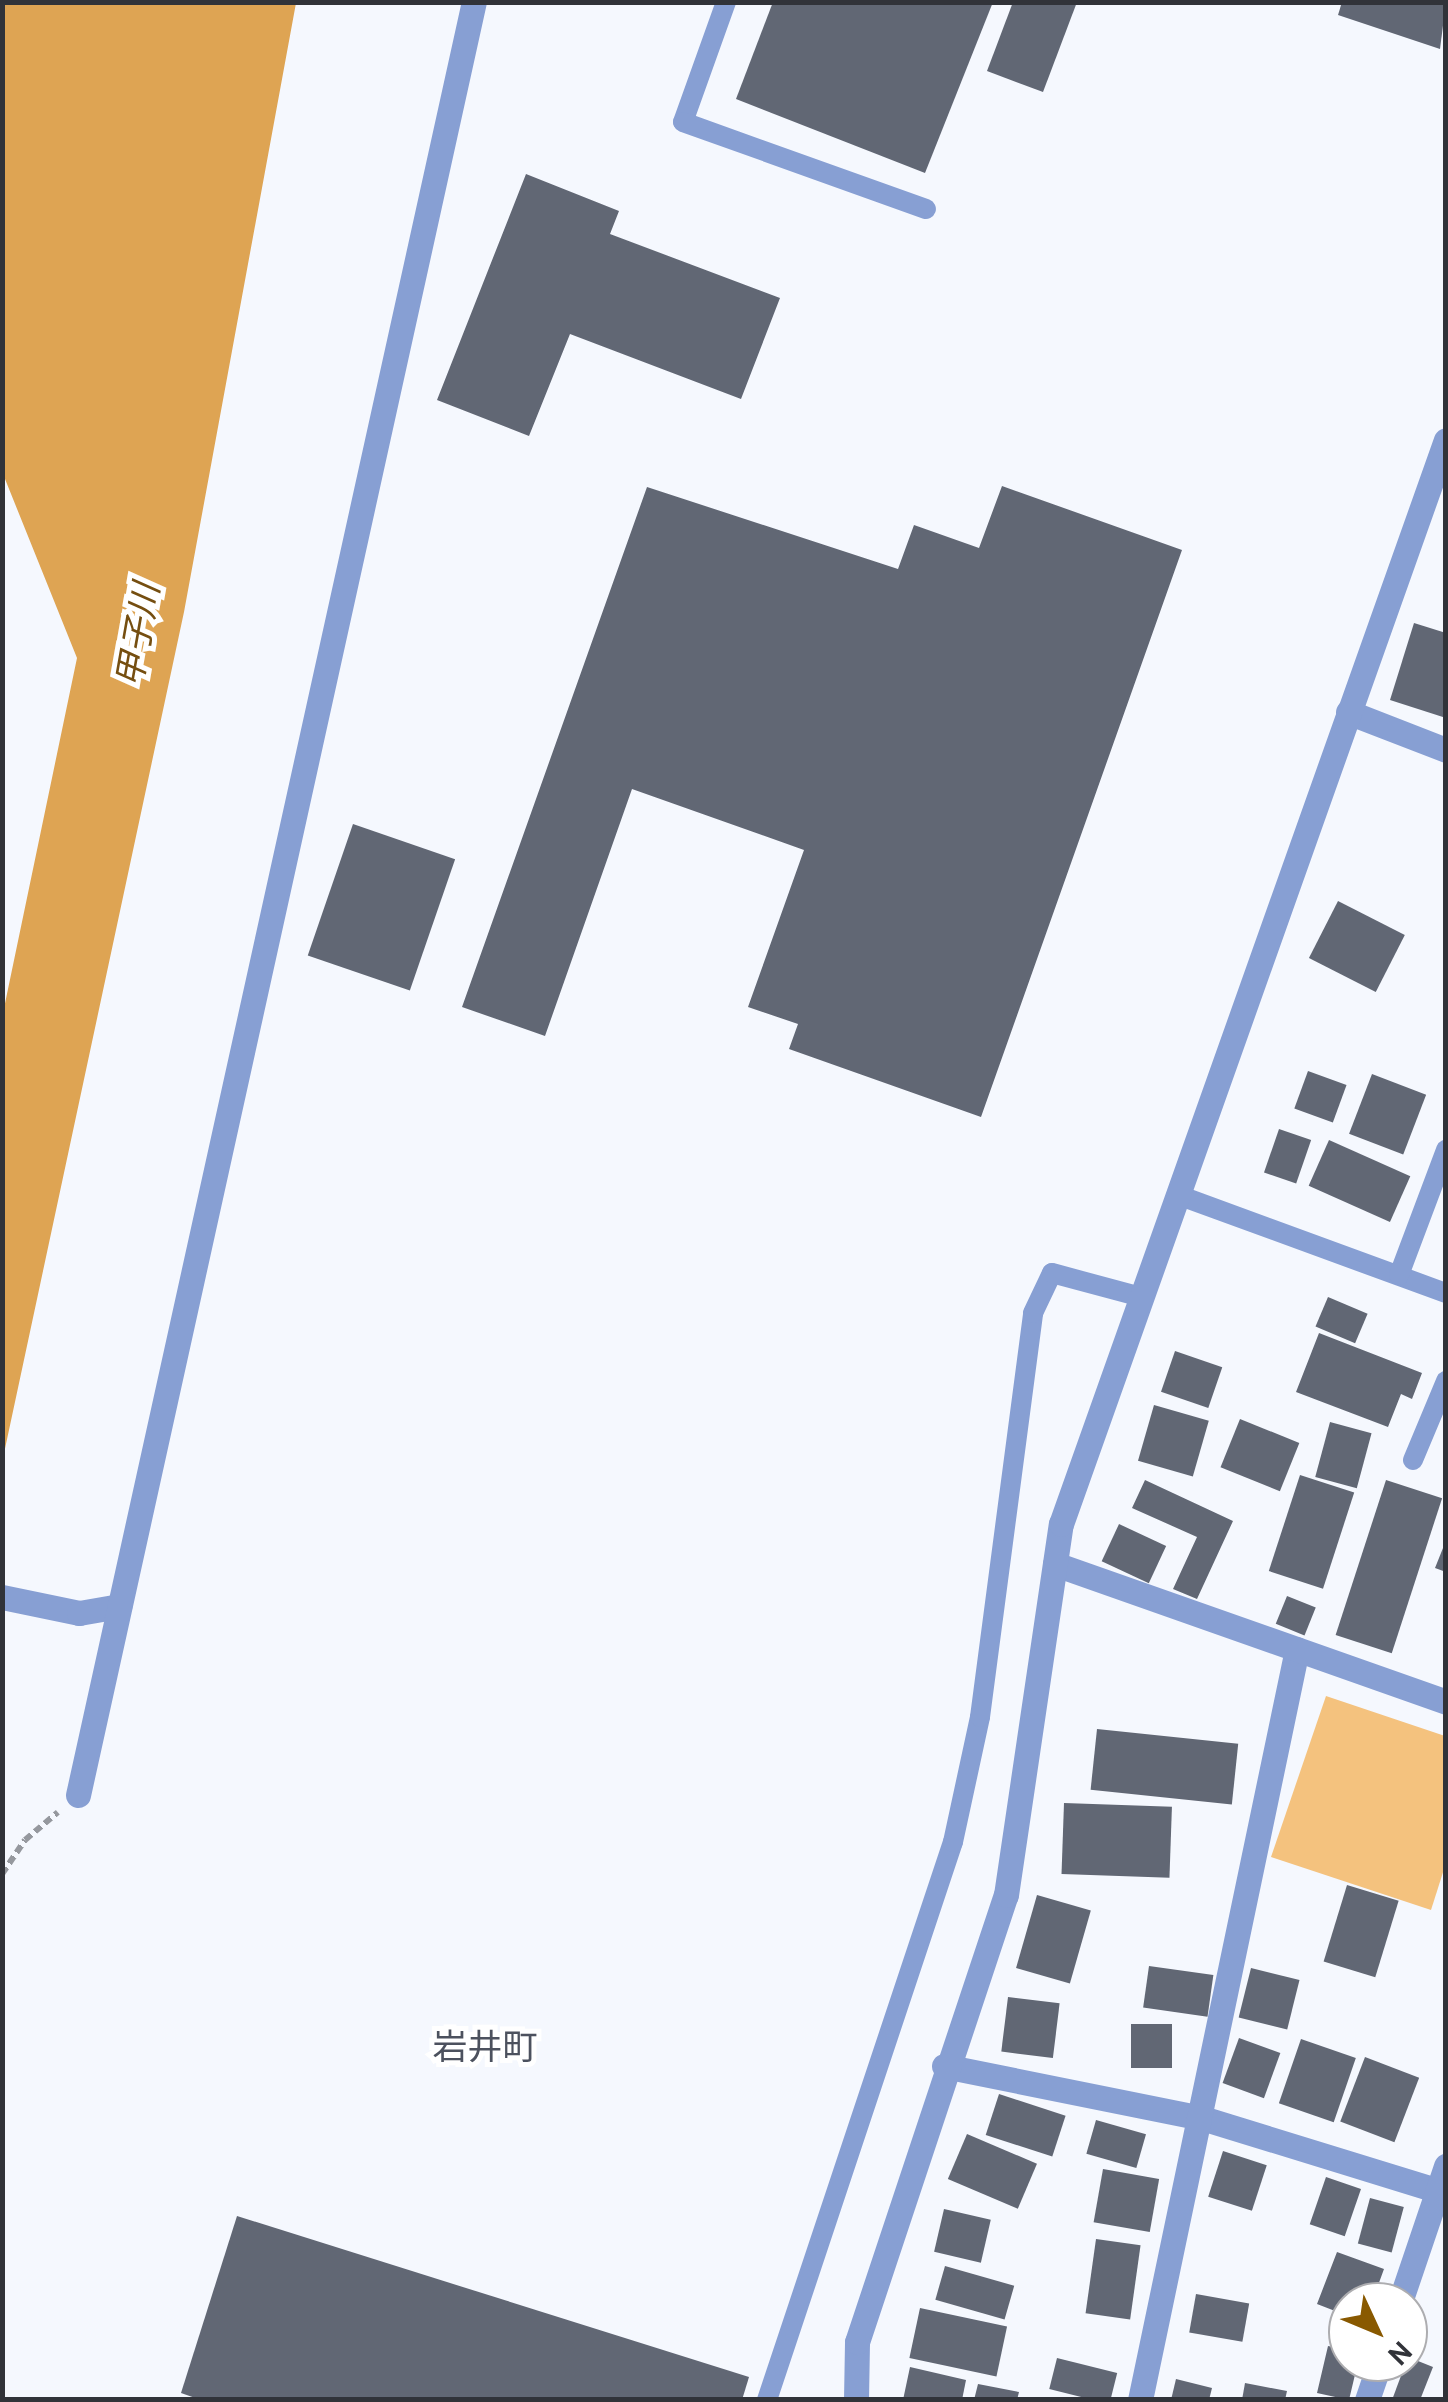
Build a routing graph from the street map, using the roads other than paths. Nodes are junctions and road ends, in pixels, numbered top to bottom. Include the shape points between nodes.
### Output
1 (474, 2) edge
2 (726, 2) edge
3 (926, 209) dead end
4 (1446, 440) edge
5 (1348, 712) junction
6 (1446, 750) edge
7 (1446, 1150) edge
8 (1178, 1194) junction
9 (1400, 1275) junction
10 (1446, 1292) edge
11 (1141, 1297) junction
12 (1446, 1381) edge
13 (1413, 1460) dead end
14 (1056, 1564) junction
15 (2, 1597) edge
16 (119, 1606) junction
17 (1297, 1649) junction
18 (1446, 1702) edge
19 (78, 1795) road end
20 (944, 2066) junction
21 (1202, 2118) junction
22 (1443, 2183) edge
23 (1407, 2282) edge
24 (766, 2400) edge
25 (856, 2400) edge
26 (1140, 2400) edge

1 - 16 street
2 - 3 lane via 683,122
4 - 5 street
5 - 6 street
5 - 8 street
7 - 9 lane
8 - 9 lane
8 - 11 street
9 - 10 lane
11 - 14 street via 1061,1524
11 - 24 lane via 1052,1273 1033,1313 980,1716 953,1842
12 - 13 lane
14 - 17 street
14 - 20 street via 1006,1895
15 - 16 street via 79,1612
16 - 19 street
17 - 18 street
17 - 21 street
20 - 21 street
20 - 25 street via 857,2342
21 - 22 street
21 - 26 street
22 - 23 street

